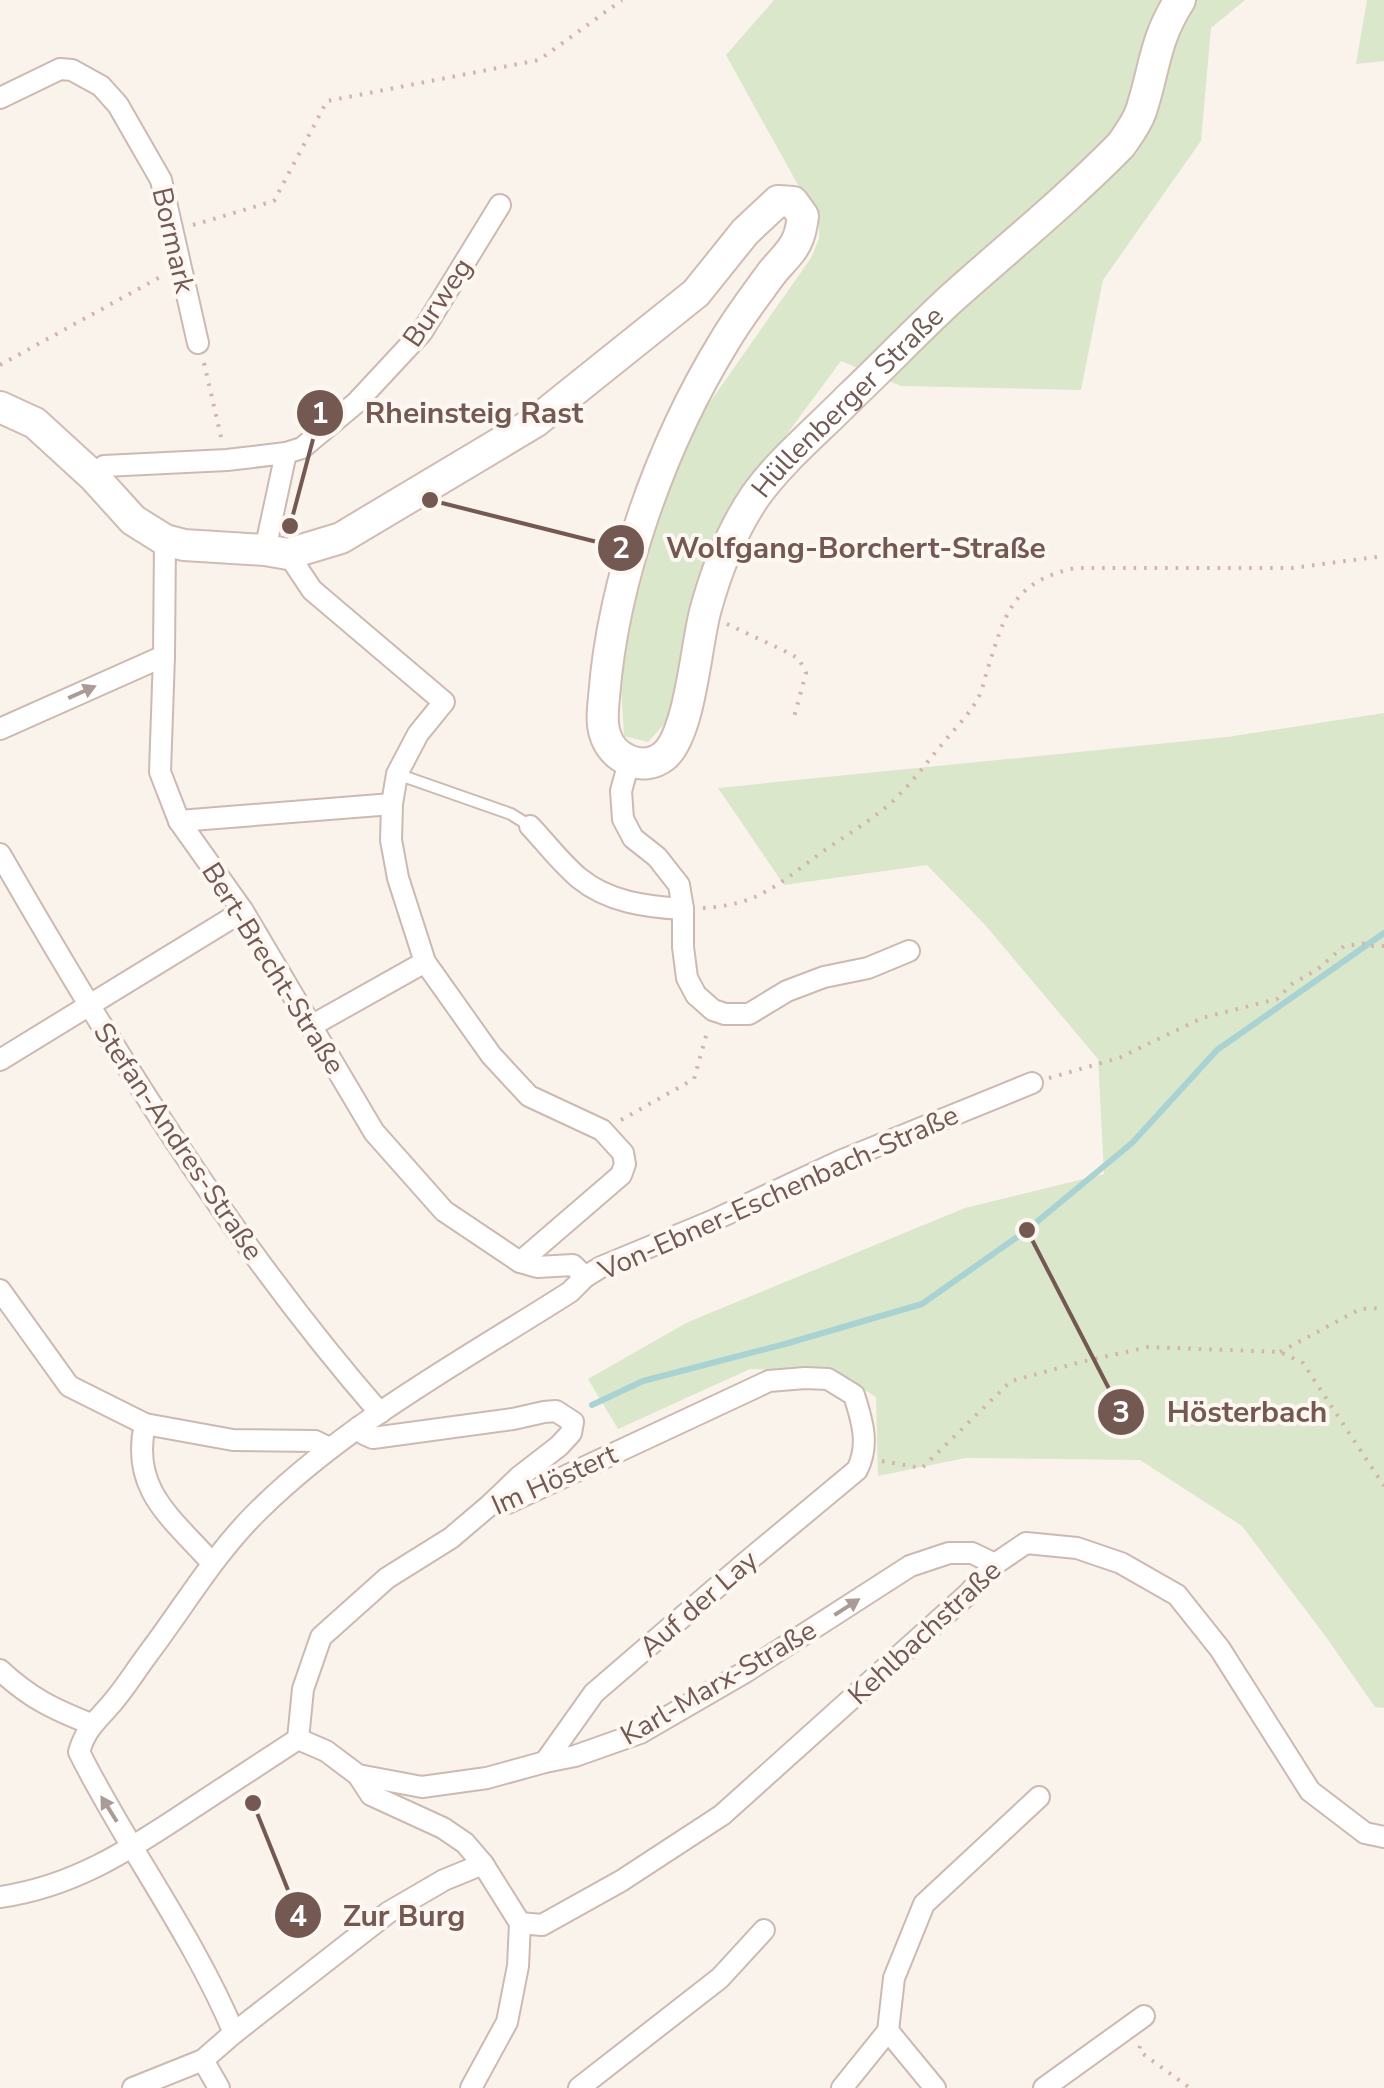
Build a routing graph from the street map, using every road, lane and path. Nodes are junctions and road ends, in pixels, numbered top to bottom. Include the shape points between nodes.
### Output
1 (622, 0) edge
2 (1180, 0) edge
3 (0, 98) edge
4 (500, 206) dead end
5 (173, 231) junction
6 (180, 266) junction
7 (198, 343) joint
8 (0, 365) edge
9 (0, 407) edge
10 (286, 453) junction
11 (227, 460) junction
12 (94, 477) junction
13 (165, 540) junction
14 (276, 552) junction
15 (1384, 556) edge
16 (750, 633) dead end
17 (164, 656) junction
18 (794, 721) dead end
19 (0, 729) edge
20 (629, 762) junction
21 (397, 774) junction
22 (392, 804) junction
23 (179, 822) junction
24 (530, 826) joint
25 (0, 854) edge
26 (683, 909) junction
27 (244, 912) junction
28 (1384, 946) edge
29 (909, 951) dead end
30 (425, 962) junction
31 (88, 1007) junction
32 (713, 1010) junction
33 (311, 1026) junction
34 (0, 1060) edge
35 (1032, 1083) joint
36 (602, 1130) junction
37 (520, 1262) junction
38 (586, 1277) junction
39 (0, 1290) edge
40 (1384, 1308) edge
41 (1280, 1352) junction
42 (380, 1413) junction
43 (145, 1424) junction
44 (359, 1427) junction
45 (330, 1448) junction
46 (864, 1457) junction
47 (1384, 1486) edge
48 (491, 1504) junction
49 (212, 1563) junction
50 (994, 1564) junction
51 (0, 1670) edge
52 (91, 1724) junction
53 (298, 1739) junction
54 (544, 1762) junction
55 (358, 1776) junction
56 (1039, 1796) dead end
57 (1384, 1837) edge
58 (133, 1848) junction
59 (483, 1864) junction
60 (0, 1897) edge
61 (520, 1923) junction
62 (764, 1930) dead end
63 (1144, 2016) joint
64 (888, 2031) junction
65 (234, 2033) junction
66 (203, 2060) junction
67 (132, 2088) edge
68 (219, 2088) edge
69 (472, 2088) edge
70 (579, 2088) edge
71 (842, 2088) edge
72 (935, 2088) edge
73 (1044, 2088) edge
74 (1190, 2088) edge

1 - 5 path via 539,60 326,101 274,201
2 - 20 street, Hüllenberger Straße via 1156,48 1140,115 1121,145 949,301 756,496 716,574 674,745 655,762
3 - 5 street, Bormark via 60,68 102,86 161,180
4 - 10 street, Burweg via 422,332 356,404 302,448
5 - 6 street, Bormark
6 - 7 street, Bormark
6 - 8 path
7 - 11 path
9 - 12 street via 34,423
10 - 11 street, Burweg
10 - 14 street
11 - 12 street, Burweg via 104,466
12 - 13 street via 133,520
13 - 14 street
13 - 17 street, Bert-Brecht-Straße
14 - 20 street via 340,538 535,422 696,294 764,212 778,201 793,202 803,216 799,238 722,344 641,520 618,603 602,714 611,748
14 - 21 street via 444,702
15 - 26 path via 1292,568 1075,568 1048,574 1010,607 979,698 892,802 772,890 723,907
16 - 18 path via 799,659 806,673
19 -> 17 street
17 - 23 street, Bert-Brecht-Straße via 160,772
20 - 26 street via 623,818 633,838 670,870
21 - 22 street
21 - 24 lane
22 - 23 street
22 - 30 street via 398,878
23 - 27 street, Bert-Brecht-Straße
24 - 26 street via 580,879 614,898
25 - 31 street, Stefan-Andres-Straße
26 - 32 street via 686,978
27 - 31 street
27 - 33 street, Bert-Brecht-Straße
28 - 35 path via 1344,946 1277,1000 1202,1018 1120,1058
29 - 32 street via 824,976 749,1014
30 - 33 street
30 - 36 street via 528,1096
31 - 34 street
31 - 42 street, Stefan-Andres-Straße via 200,1180
32 - 36 path via 694,1079
33 - 37 street, Bert-Brecht-Straße via 374,1132 444,1211
35 - 38 street, Von-Ebner-Eschenbach-Straße via 840,1160
36 - 37 street via 623,1153 621,1175
37 - 38 street, Bert-Brecht-Straße via 573,1265
38 - 42 street, Von-Ebner-Eschenbach-Straße
39 - 43 street via 69,1386
40 - 41 path via 1360,1309
41 - 46 path via 1148,1347 1080,1362 1011,1382 922,1468
41 - 47 path via 1304,1364
42 - 44 street, Von-Ebner-Eschenbach-Straße
43 - 45 street via 233,1440 315,1440
43 - 49 street via 142,1467 154,1498
44 - 45 street, Von-Ebner-Eschenbach-Straße
44 - 48 street via 373,1438 544,1412 574,1422 559,1446
45 - 49 street, Von-Ebner-Eschenbach-Straße via 256,1513
46 - 48 street, Im Höstert via 854,1395 828,1379 768,1381 508,1503
46 - 54 street, Auf der Lay via 857,1470 594,1693
48 - 53 street, Im Höstert via 386,1578 321,1637 304,1689
49 - 52 street, Von-Ebner-Eschenbach-Straße
54 -> 50 street, Karl-Marx-Straße via 640,1733 910,1566 949,1553 972,1553
50 - 57 street, Kehlbachstraße via 1026,1543 1077,1548 1178,1594 1310,1791 1365,1834
50 - 61 street, Kehlbachstraße via 722,1815 542,1925
51 - 52 street via 22,1691
58 -> 52 street via 79,1752
53 - 55 street, Karl-Marx-Straße
53 - 58 street
54 - 55 street, Karl-Marx-Straße via 422,1787
55 - 59 street via 371,1794 444,1828
56 - 64 street via 924,1904 894,1978
58 - 60 street via 77,1877
58 - 65 street
59 - 61 street
59 - 65 street via 389,1912
61 - 69 street via 507,2022
62 - 70 street via 720,1978
63 - 73 street
63 - 74 path via 1139,2050
64 - 71 street
64 - 72 street
65 - 66 street
66 - 67 street
66 - 68 street

